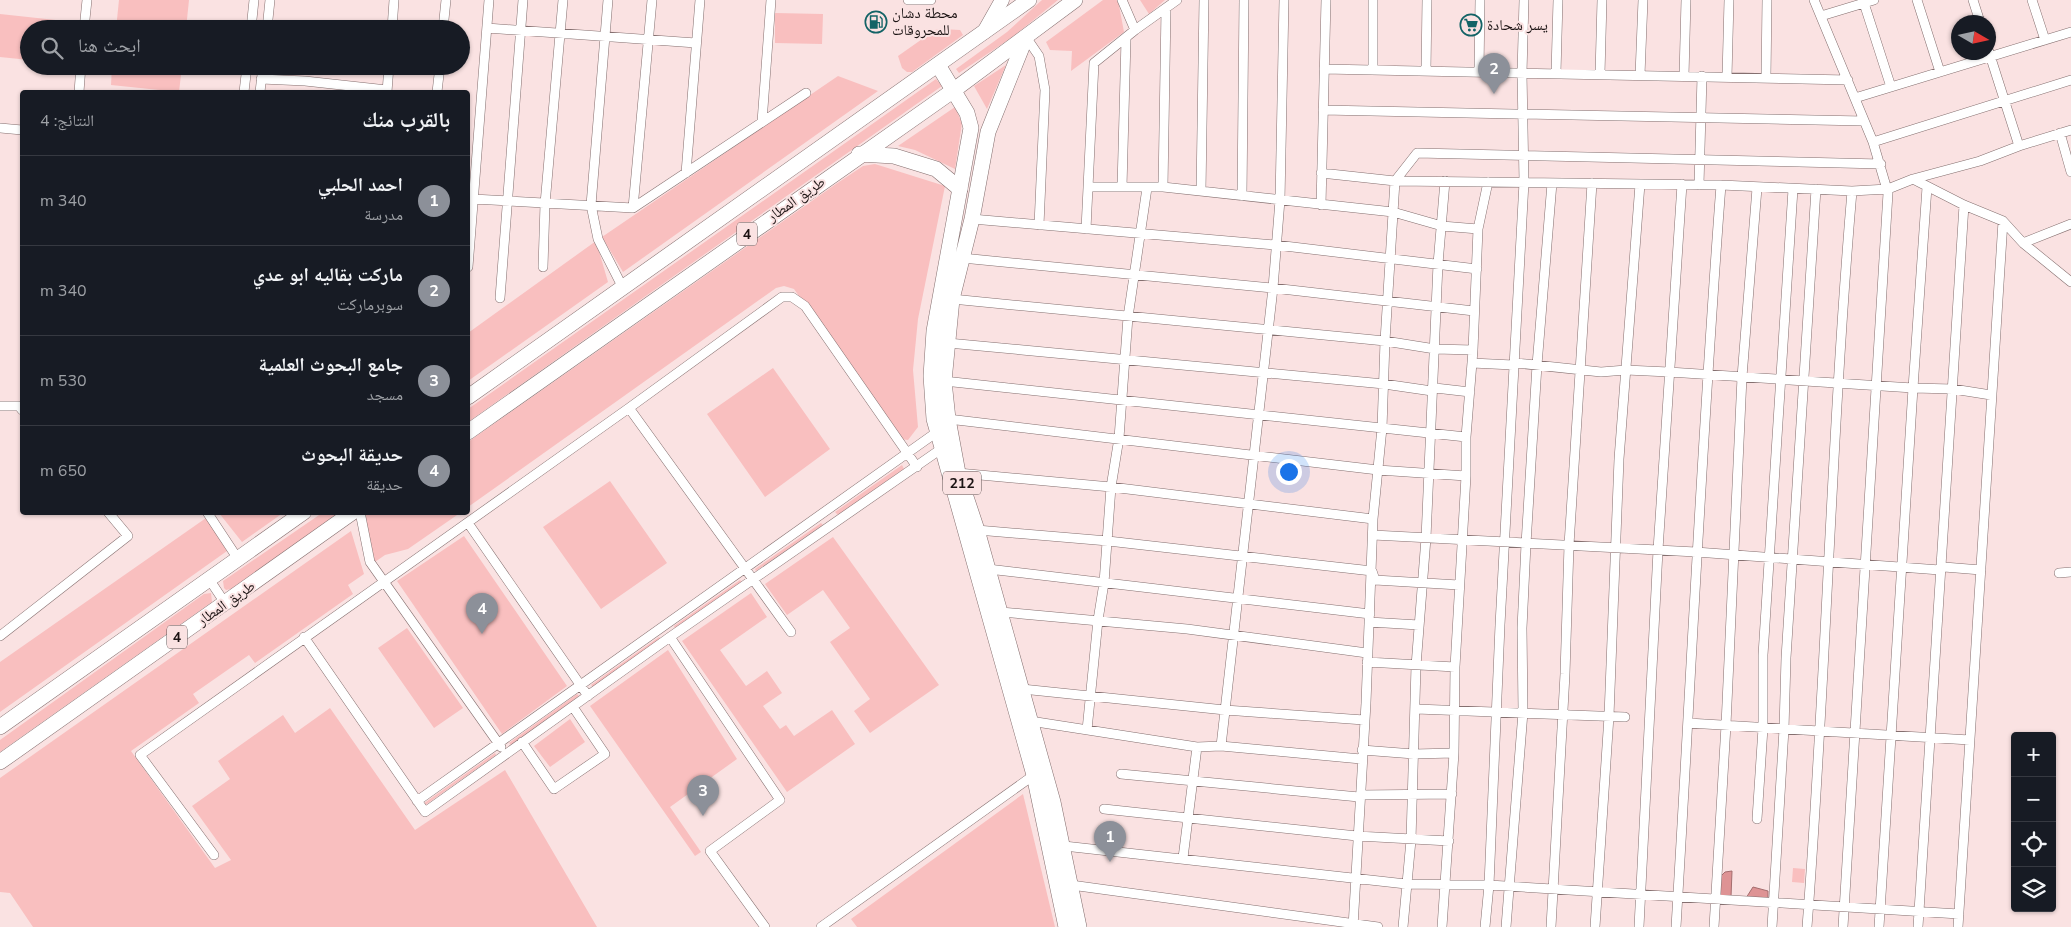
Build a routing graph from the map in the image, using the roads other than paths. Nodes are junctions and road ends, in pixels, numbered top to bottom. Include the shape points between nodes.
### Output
1 (87, 0) edge
2 (254, 0) edge
3 (270, 0) edge
4 (394, 0) edge
5 (446, 0) edge
6 (489, 0) edge
7 (523, 0) edge
8 (563, 0) edge
9 (608, 0) edge
10 (652, 0) edge
11 (700, 0) edge
12 (771, 0) edge
13 (908, 0) edge
14 (931, 0) edge
15 (1002, 0) edge
16 (1029, 0) edge
17 (1075, 0) edge
18 (1122, 0) edge
19 (1177, 0) edge
20 (1204, 0) edge
21 (1244, 0) edge
22 (1284, 0) edge
23 (1326, 0) edge
24 (1373, 0) edge
25 (1427, 0) edge
26 (1480, 0) edge
27 (1524, 0) edge
28 (1558, 0) edge
29 (1602, 0) edge
30 (1643, 0) edge
31 (1686, 0) edge
32 (1729, 0) edge
33 (1767, 0) edge
34 (1814, 0) edge
35 (1874, 0) edge
36 (1917, 0) edge
37 (1973, 0) edge
38 (2032, 0) edge
39 (1864, 1) edge
40 (1166, 9) junction
41 (1978, 15) edge
42 (1821, 16) junction
43 (85, 20) edge
44 (252, 20) edge
45 (268, 20) edge
46 (393, 20) edge
47 (444, 20) edge
48 (486, 28) junction
49 (1135, 30) junction
50 (560, 31) junction
51 (520, 32) junction
52 (984, 32) junction
53 (2071, 32) edge
54 (604, 35) junction
55 (1026, 37) junction
56 (1126, 39) junction
57 (648, 40) junction
58 (2045, 40) junction
59 (696, 43) junction
60 (1996, 52) edge
61 (1972, 60) edge
62 (1992, 60) edge
63 (938, 65) junction
64 (1324, 68) junction
65 (1373, 70) junction
66 (1426, 71) junction
67 (1479, 72) junction
68 (1940, 72) junction
69 (1522, 73) junction
70 (1556, 73) junction
71 (1600, 74) junction
72 (80, 75) edge
73 (246, 75) edge
74 (262, 75) edge
75 (388, 75) edge
76 (439, 75) edge
77 (1640, 75) junction
78 (1684, 76) junction
79 (1702, 76) junction
80 (1727, 77) junction
81 (1766, 78) junction
82 (261, 79) junction
83 (1848, 80) junction
84 (2071, 80) edge
85 (1891, 87) junction
86 (79, 90) edge
87 (244, 90) edge
88 (260, 90) edge
89 (379, 90) edge
90 (387, 90) edge
91 (437, 90) edge
92 (954, 90) junction
93 (806, 93) dead end
94 (1855, 98) junction
95 (2005, 100) junction
96 (1323, 110) junction
97 (1523, 113) junction
98 (1700, 116) junction
99 (1864, 121) junction
100 (762, 122) junction
101 (0, 128) edge
102 (971, 128) junction
103 (20, 130) edge
104 (2071, 130) edge
105 (988, 132) junction
106 (2060, 133) junction
107 (1873, 142) junction
108 (2019, 146) junction
109 (860, 154) junction
110 (1523, 155) junction
111 (1699, 158) junction
112 (1881, 164) junction
113 (686, 172) junction
114 (2071, 172) edge
115 (1322, 173) junction
116 (1913, 179) junction
117 (1395, 181) junction
118 (1445, 181) junction
119 (1488, 182) junction
120 (1524, 182) junction
121 (1552, 183) junction
122 (1592, 183) junction
123 (1640, 184) junction
124 (1682, 184) junction
125 (1699, 184) junction
126 (1721, 185) junction
127 (1088, 187) junction
128 (1163, 187) junction
129 (1927, 187) junction
130 (1122, 188) junction
131 (1146, 188) junction
132 (1758, 188) junction
133 (960, 189) junction
134 (1793, 189) junction
135 (1816, 189) junction
136 (1888, 189) junction
137 (1201, 191) junction
138 (1852, 191) junction
139 (1242, 196) junction
140 (473, 199) junction
141 (1280, 200) junction
142 (509, 201) junction
143 (545, 204) junction
144 (1321, 204) junction
145 (591, 205) junction
146 (1964, 205) junction
147 (633, 208) junction
148 (1393, 212) junction
149 (972, 218) junction
150 (2003, 221) junction
151 (1039, 224) junction
152 (2071, 224) edge
153 (1442, 226) junction
154 (470, 228) edge
155 (1086, 229) junction
156 (1478, 229) junction
157 (1139, 234) junction
158 (2023, 243) junction
159 (1276, 245) junction
160 (962, 258) junction
161 (1391, 260) junction
162 (1438, 264) junction
163 (544, 267) dead end
164 (1477, 269) junction
165 (1134, 275) junction
166 (2071, 282) edge
167 (623, 288) junction
168 (1273, 288) junction
169 (500, 298) dead end
170 (952, 299) junction
171 (1388, 302) junction
172 (1438, 306) junction
173 (1474, 311) junction
174 (1128, 317) junction
175 (1267, 329) junction
176 (1384, 341) junction
177 (948, 343) junction
178 (1435, 349) junction
179 (1473, 350) junction
180 (1126, 359) junction
181 (1472, 363) junction
182 (1513, 365) junction
183 (1537, 365) junction
184 (1581, 370) junction
185 (1626, 370) junction
186 (1670, 372) junction
187 (1263, 373) junction
188 (1707, 374) junction
189 (1742, 377) junction
190 (1782, 379) junction
191 (944, 381) junction
192 (1804, 382) junction
193 (1384, 384) junction
194 (1838, 384) junction
195 (1877, 386) junction
196 (1912, 388) junction
197 (1953, 389) junction
198 (1432, 391) junction
199 (1470, 392) junction
200 (1991, 395) junction
201 (470, 396) edge
202 (1121, 402) junction
203 (0, 406) edge
204 (20, 407) edge
205 (629, 408) junction
206 (1258, 414) junction
207 (948, 419) junction
208 (1382, 428) junction
209 (470, 431) edge
210 (937, 432) junction
211 (1430, 432) junction
212 (1466, 437) junction
213 (1119, 438) junction
214 (941, 449) junction
215 (907, 454) junction
216 (1254, 455) junction
217 (916, 467) junction
218 (1378, 470) junction
219 (958, 473) junction
220 (1429, 474) junction
221 (1466, 476) junction
222 (1111, 487) junction
223 (1250, 504) junction
224 (110, 515) edge
225 (209, 515) edge
226 (300, 515) edge
227 (349, 515) edge
228 (361, 515) edge
229 (1373, 519) junction
230 (468, 523) junction
231 (977, 530) junction
232 (1373, 535) junction
233 (1426, 538) junction
234 (1462, 540) junction
235 (1108, 541) junction
236 (1504, 542) junction
237 (1526, 544) junction
238 (1568, 545) junction
239 (1616, 548) junction
240 (1658, 550) junction
241 (1696, 552) junction
242 (1733, 554) junction
243 (1244, 556) junction
244 (1771, 558) junction
245 (238, 559) junction
246 (1792, 559) junction
247 (1827, 561) junction
248 (1864, 564) junction
249 (1901, 567) junction
250 (746, 568) junction
251 (988, 568) junction
252 (1940, 570) junction
253 (1981, 570) junction
254 (1372, 571) junction
255 (2071, 572) edge
256 (2059, 573) dead end
257 (754, 579) junction
258 (209, 580) junction
259 (384, 580) junction
260 (1422, 581) junction
261 (1104, 583) junction
262 (1459, 585) junction
263 (1237, 599) junction
264 (224, 603) junction
265 (1001, 612) junction
266 (1370, 618) junction
267 (1098, 620) junction
268 (1419, 625) junction
269 (791, 632) dead end
270 (0, 636) edge
271 (1234, 636) junction
272 (304, 637) junction
273 (670, 637) junction
274 (1367, 657) junction
275 (1416, 666) junction
276 (1455, 667) junction
277 (581, 685) junction
278 (1022, 689) junction
279 (588, 696) junction
280 (1090, 696) junction
281 (573, 707) junction
282 (1416, 709) junction
283 (1225, 710) junction
284 (1456, 710) junction
285 (1497, 711) junction
286 (1523, 712) junction
287 (1563, 715) junction
288 (1609, 716) junction
289 (1625, 718) dead end
290 (1030, 720) junction
291 (1364, 720) junction
292 (1688, 723) junction
293 (1726, 726) junction
294 (0, 727) edge
295 (1763, 728) junction
296 (1784, 729) junction
297 (1087, 730) junction
298 (1820, 731) junction
299 (1856, 733) junction
300 (1892, 735) junction
301 (1931, 738) junction
302 (1970, 740) junction
303 (522, 742) junction
304 (498, 744) junction
305 (1221, 746) junction
306 (1197, 747) junction
307 (1454, 753) junction
308 (506, 754) junction
309 (1414, 754) junction
310 (1362, 755) junction
311 (0, 762) edge
312 (1121, 774) dead end
313 (1034, 775) junction
314 (1193, 783) junction
315 (1412, 794) junction
316 (1452, 794) junction
317 (1360, 796) junction
318 (417, 801) junction
319 (1104, 809) dead end
320 (1189, 819) junction
321 (1757, 820) dead end
322 (1357, 836) junction
323 (1411, 840) junction
324 (1449, 841) junction
325 (1064, 846) junction
326 (214, 855) dead end
327 (1183, 858) junction
328 (1356, 880) junction
329 (1406, 884) junction
330 (1446, 884) junction
331 (1071, 885) junction
332 (1489, 885) junction
333 (1509, 887) junction
334 (1554, 889) junction
335 (1598, 892) junction
336 (1641, 895) junction
337 (1678, 897) junction
338 (1716, 899) junction
339 (1774, 902) junction
340 (1809, 905) junction
341 (1845, 907) junction
342 (1880, 909) junction
343 (1919, 912) junction
344 (1959, 914) junction
345 (1353, 926) edge
346 (765, 927) edge
347 (821, 927) edge
348 (1066, 927) edge
349 (1079, 927) edge
350 (1378, 927) edge
351 (1403, 927) edge
352 (1442, 927) edge
353 (1485, 927) edge
354 (1506, 927) edge
355 (1551, 927) edge
356 (1595, 927) edge
357 (1639, 927) edge
358 (1676, 927) edge
359 (1714, 927) edge
360 (1772, 927) edge
361 (1807, 927) edge
362 (1843, 927) edge
363 (1879, 927) edge
364 (1918, 927) edge
365 (1958, 927) edge

1 - 43 street
2 - 44 street
3 - 45 street
4 - 46 street
5 - 47 street
6 - 48 street
7 - 51 street
8 - 50 street
9 - 54 street
10 - 57 street
11 - 59 street
12 - 100 street
13 - 14 street
15 - 52 main road
16 - 52 main road, طريق المطار
17 - 55 main road, طريق المطار
18 - 49 street
19 - 40 street
20 - 137 street
21 - 139 street
22 - 141 street
23 - 64 street
24 - 65 street
25 - 66 street
26 - 67 street
27 - 69 street
28 - 70 street
29 - 71 street
30 - 77 street
31 - 78 street
32 - 80 street
33 - 81 street
34 - 42 street
35 - 39 street
36 - 68 street
37 - 41 street
38 - 58 street
39 - 42 street
39 - 85 street
40 - 49 street
40 - 128 street
42 - 83 street
48 - 51 street
48 - 140 street
49 - 56 street
50 - 51 street
50 - 54 street
50 - 143 street
51 - 142 street
52 - 63 main road, طريق المطار
53 - 58 street
54 - 57 street
54 - 145 street
55 - 92 main road, طريق المطار / 4
55 - 105 main road, 212
55 - 151 street via 1039,56 1045,90
56 - 127 street via 1094,63
56 - 130 street
57 - 59 street
57 - 147 street
58 - 60 street
59 - 113 street
61 - 68 street
62 - 95 street
63 - 92 main road
63 - 167 main road, طريق المطار / 4
64 - 65 street
64 - 96 street
65 - 66 street
66 - 67 street
67 - 69 street
68 - 85 street
69 - 70 street
69 - 97 street
70 - 71 street
71 - 77 street
72 - 86 street
73 - 87 street
74 - 82 street
75 - 90 street
76 - 91 street
77 - 78 street
78 - 79 street
79 - 80 street
79 - 98 street
80 - 81 street
81 - 83 street
82 - 88 street
82 - 89 street
83 - 94 street
84 - 95 street
85 - 94 street
92 - 102 main road
92 - 109 main road, طريق المطار / 4
93 - 100 street
94 - 99 street
95 - 107 street
95 - 108 street
96 - 97 street
96 - 115 street
97 - 98 street
97 - 110 street
98 - 99 street
98 - 111 street
99 - 107 street
100 - 113 street
101 - 103 street
102 - 105 main road
102 - 133 main road, 212
104 - 106 street
105 - 149 main road, 212
106 - 108 street
106 - 114 street
107 - 112 street
108 - 116 street via 1980,161
109 - 133 main road via 894,156 936,169
109 - 209 main road, طريق المطار / 4
110 - 111 street
110 - 117 street via 1417,153
110 - 120 street
111 - 112 street
111 - 125 street
112 - 136 street
113 - 147 street
115 - 117 street
115 - 144 street
116 - 129 street
116 - 136 street
117 - 118 street
117 - 148 street
118 - 119 street
118 - 153 street
119 - 120 street
119 - 156 street
120 - 121 street
120 - 182 street
121 - 122 street
121 - 183 street
122 - 123 street
122 - 184 street
123 - 124 street
123 - 185 street
124 - 125 street
124 - 186 street
125 - 126 street
126 - 132 street
126 - 188 street
127 - 130 street
127 - 155 street
128 - 131 street
128 - 137 street
129 - 146 street
129 - 196 street
130 - 131 street
131 - 157 street
132 - 134 street
132 - 189 street
133 - 210 main road, 212 via 934,331 931,376
134 - 135 street
134 - 190 street
135 - 138 street
135 - 192 street
136 - 138 street
136 - 195 street
137 - 139 street
138 - 194 street
139 - 141 street
140 - 142 street
140 - 154 street
141 - 144 street
141 - 159 street
142 - 143 street
142 - 169 street
143 - 145 street
143 - 163 street
144 - 148 street
145 - 147 street
145 - 167 street via 598,239
146 - 150 street
146 - 197 street
148 - 153 street
148 - 161 street
149 - 151 street
149 - 160 main road, 212
150 - 158 street
150 - 200 street
151 - 155 street
152 - 158 street
153 - 156 street
153 - 162 street
155 - 157 street
156 - 164 street
157 - 159 street
157 - 165 street
158 - 166 street
159 - 161 street
159 - 168 street
160 - 165 street
160 - 170 main road, 212
161 - 162 street
161 - 171 street
162 - 164 street
162 - 172 street
164 - 173 street
165 - 168 street
165 - 174 street
167 - 201 main road, طريق المطار / 4
168 - 171 street
168 - 175 street
170 - 174 street
170 - 177 main road, 212
171 - 172 street
171 - 176 street
172 - 173 street
172 - 178 street
173 - 179 street
174 - 175 street
174 - 180 street
175 - 176 street
175 - 187 street
176 - 178 street
176 - 193 street
177 - 180 street
177 - 191 main road, 212
178 - 179 street
178 - 198 street
179 - 181 street
180 - 187 street
180 - 202 street
181 - 182 street
181 - 199 street
182 - 183 street
182 - 236 street
183 - 184 street
183 - 237 street
184 - 185 street
184 - 238 street
185 - 186 street
185 - 239 street
186 - 188 street
186 - 240 street
187 - 193 street
187 - 206 street
188 - 189 street
188 - 241 street
189 - 190 street
189 - 242 street
190 - 192 street
190 - 244 street
191 - 202 street
191 - 207 main road, 212
192 - 194 street
192 - 246 street
193 - 198 street
193 - 208 street
194 - 195 street
194 - 247 street
195 - 196 street
195 - 248 street
196 - 197 street
196 - 249 street
197 - 200 street
197 - 252 street
198 - 199 street via 1435,388
198 - 211 street
199 - 212 street
200 - 253 street
202 - 206 street
202 - 213 street
203 - 204 street
205 - 215 street via 782,297 792,297 805,306
205 - 230 street
205 - 250 street
206 - 208 street
206 - 216 street
207 - 213 street
207 - 219 main road, 212
208 - 211 street
208 - 218 street
210 - 214 main road, 212
210 - 215 street
211 - 212 street
211 - 220 street
212 - 221 street
213 - 216 street
213 - 222 street
214 - 217 street
214 - 313 main road, 212
215 - 217 street
215 - 250 street
216 - 218 street
216 - 223 street
217 - 257 street
218 - 220 street
218 - 229 street
219 - 222 street
219 - 231 main road, 212
220 - 221 street
220 - 233 street
221 - 234 street
222 - 223 street
222 - 235 street
223 - 229 street
223 - 243 street
224 - 270 street via 128,536
225 - 245 street
226 - 245 main road, طريق المطار / 4
227 - 264 main road, طريق المطار / 4
228 - 259 street via 370,562
229 - 232 street
230 - 259 street
230 - 277 street
231 - 235 street
231 - 251 main road, 212
232 - 233 street
232 - 254 street
233 - 234 street
233 - 260 street
234 - 236 street
234 - 262 street
235 - 243 street
235 - 261 street
236 - 237 street
236 - 285 street
237 - 238 street
237 - 286 street
238 - 239 street
238 - 287 street
239 - 240 street
239 - 288 street
240 - 241 street
240 - 336 street
241 - 242 street
241 - 292 street
242 - 244 street
242 - 293 street
243 - 254 street
243 - 263 street
244 - 246 street
244 - 295 street via 1763,655
245 - 258 main road, طريق المطار / 4
246 - 247 street
246 - 296 street
247 - 248 street
247 - 298 street
248 - 249 street
248 - 299 street
249 - 252 street
249 - 300 street
250 - 257 street
250 - 277 street
251 - 261 street
251 - 265 main road, 212
252 - 253 street via 1944,567
252 - 301 street
253 - 302 street
254 - 260 street via 1376,580
254 - 266 street
255 - 256 street
257 - 269 street
257 - 273 street
258 - 264 street
258 - 294 main road, طريق المطار / 4
259 - 272 street
259 - 304 street
260 - 262 street
260 - 268 street
261 - 263 street
261 - 267 street
262 - 276 street
263 - 266 street
263 - 271 street
264 - 311 main road, طريق المطار / 4
265 - 267 street
265 - 278 main road, 212
266 - 268 street
266 - 274 street
267 - 271 street
267 - 280 street
268 - 275 street
271 - 274 street
271 - 283 street
272 - 318 street
272 - 326 street via 140,755
273 - 279 street
273 - 346 street via 780,800 710,851
274 - 275 street
274 - 291 street
275 - 276 street
275 - 282 street
276 - 284 street
277 - 279 street
277 - 304 street
278 - 280 street
278 - 290 main road, 212
279 - 281 street
280 - 283 street
280 - 297 street
281 - 303 street
281 - 303 street via 605,754 554,789
282 - 284 street
282 - 309 street
283 - 291 street
283 - 305 street
284 - 285 street
284 - 307 street
285 - 286 street
285 - 332 street
286 - 287 street
286 - 333 street
287 - 288 street
287 - 334 street
288 - 289 street
288 - 335 street
290 - 297 street
290 - 325 main road, 212
291 - 310 street
292 - 293 street
292 - 337 street
293 - 295 street
293 - 338 street
295 - 296 street
295 - 321 street
296 - 298 street
296 - 339 street
297 - 306 street
298 - 299 street
298 - 340 street
299 - 300 street
299 - 341 street
300 - 301 street
300 - 342 street
301 - 302 street
301 - 343 street
302 - 344 street
303 - 308 street
304 - 308 street
304 - 318 street
305 - 306 street
305 - 310 street
306 - 314 street
307 - 309 street
307 - 316 street
308 - 318 street via 425,812
309 - 310 street
309 - 315 street
310 - 317 street
312 - 314 street
313 - 347 street
313 - 348 main road, 212
314 - 317 street
314 - 320 street
315 - 316 street
315 - 317 street
315 - 323 street
316 - 324 street
317 - 322 street
319 - 320 street
320 - 322 street
320 - 327 street
322 - 323 street
322 - 328 street
323 - 324 street
323 - 329 street
324 - 330 street
325 - 327 street
325 - 331 main road, 212
327 - 328 street
328 - 329 street
328 - 345 street
329 - 330 street
329 - 351 street
330 - 332 street
330 - 352 street
331 - 345 street
331 - 349 main road, 212
332 - 333 street
332 - 353 street
333 - 334 street
333 - 354 street
334 - 335 street
334 - 355 street
335 - 336 street
335 - 356 street
336 - 337 street
336 - 357 street
337 - 338 street
337 - 358 street
338 - 339 street
338 - 359 street
339 - 340 street
339 - 360 street
340 - 341 street
340 - 361 street
341 - 342 street
341 - 362 street
342 - 343 street
342 - 363 street
343 - 344 street
343 - 364 street
344 - 365 street
345 - 350 street

